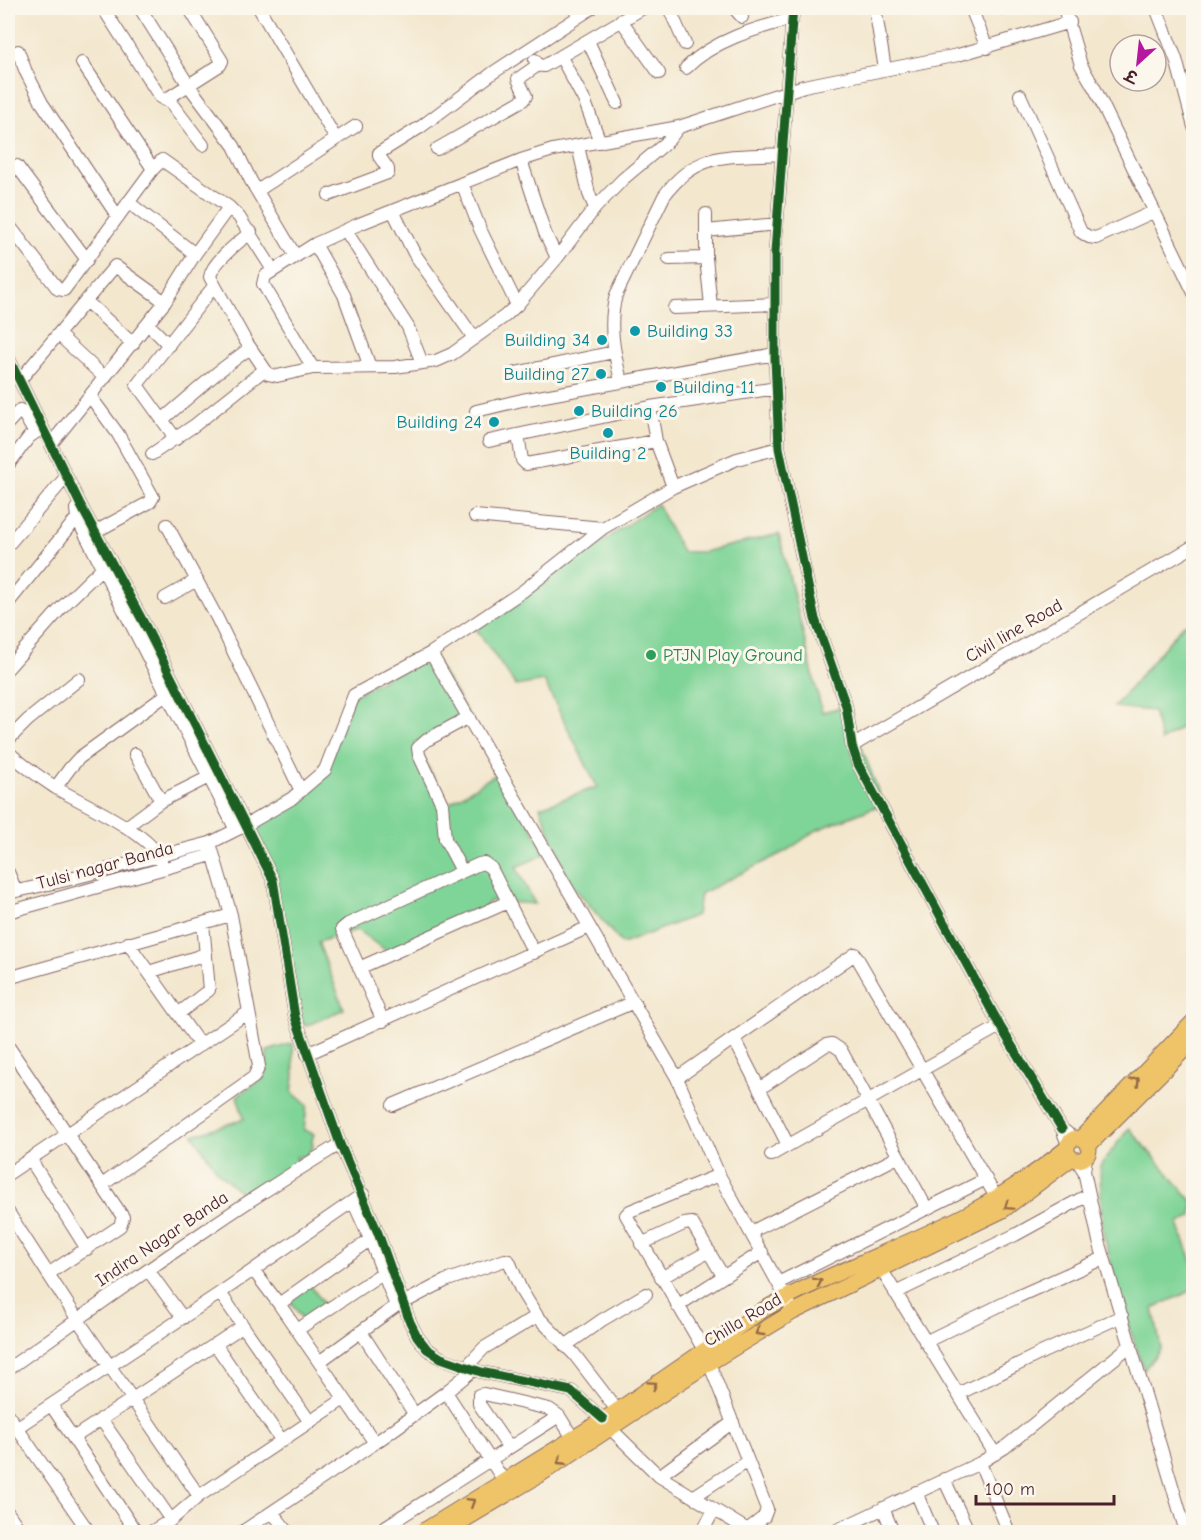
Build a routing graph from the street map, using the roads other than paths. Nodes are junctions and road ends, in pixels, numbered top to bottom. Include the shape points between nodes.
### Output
1 (103, 8) edge
2 (140, 8) edge
3 (189, 8) edge
4 (259, 8) edge
5 (592, 8) edge
6 (643, 8) edge
7 (669, 8) edge
8 (875, 8) edge
9 (971, 8) edge
10 (1064, 8) edge
11 (1156, 8) edge
12 (792, 14) edge
13 (621, 21) junction
14 (1070, 22) junction
15 (588, 41) junction
16 (685, 44) dead end
17 (987, 48) junction
18 (529, 49) junction
19 (18, 51) dead end
20 (561, 57) junction
21 (82, 63) dead end
22 (537, 65) junction
23 (686, 68) dead end
24 (885, 69) junction
25 (659, 73) dead end
26 (189, 86) junction
27 (786, 91) junction
28 (1020, 95) dead end
29 (168, 99) junction
30 (617, 103) dead end
31 (356, 126) dead end
32 (679, 127) junction
33 (1194, 127) edge
34 (336, 139) junction
35 (600, 142) junction
36 (203, 145) dead end
37 (578, 146) junction
38 (437, 149) dead end
39 (782, 154) junction
40 (521, 160) junction
41 (8, 165) edge
42 (153, 169) junction
43 (462, 183) junction
44 (258, 191) junction
45 (329, 195) dead end
46 (128, 202) junction
47 (229, 207) junction
48 (595, 208) junction
49 (393, 211) junction
50 (1153, 212) junction
51 (706, 214) dead end
52 (118, 217) junction
53 (8, 224) edge
54 (777, 224) junction
55 (346, 231) junction
56 (706, 231) junction
57 (251, 232) junction
58 (315, 244) junction
59 (195, 254) junction
60 (296, 255) junction
61 (557, 258) junction
62 (706, 258) junction
63 (669, 259) dead end
64 (87, 260) junction
65 (273, 270) junction
66 (213, 286) junction
67 (1194, 293) edge
68 (87, 302) junction
69 (165, 302) junction
70 (775, 303) junction
71 (518, 305) junction
72 (711, 306) junction
73 (674, 308) dead end
74 (148, 324) junction
75 (59, 335) junction
76 (474, 338) junction
77 (133, 344) junction
78 (169, 345) junction
79 (250, 348) junction
80 (614, 352) junction
81 (775, 354) junction
82 (8, 357) edge
83 (422, 363) junction
84 (370, 367) junction
85 (313, 368) junction
86 (264, 369) junction
87 (514, 373) dead end
88 (105, 378) junction
89 (19, 381) junction
90 (621, 381) junction
91 (777, 388) junction
92 (90, 396) junction
93 (650, 407) junction
94 (476, 411) dead end
95 (162, 420) junction
96 (8, 423) edge
97 (38, 430) junction
98 (518, 435) junction
99 (176, 440) junction
100 (489, 441) dead end
101 (656, 441) junction
102 (51, 444) junction
103 (779, 448) junction
104 (152, 454) dead end
105 (8, 465) edge
106 (66, 477) junction
107 (673, 487) junction
108 (80, 504) junction
109 (475, 516) dead end
110 (77, 518) junction
111 (167, 525) dead end
112 (603, 528) junction
113 (95, 532) junction
114 (8, 545) edge
115 (1194, 546) edge
116 (103, 567) junction
117 (197, 580) junction
118 (165, 598) dead end
119 (8, 603) edge
120 (430, 653) junction
121 (8, 668) edge
122 (79, 679) dead end
123 (166, 695) junction
124 (469, 717) junction
125 (8, 740) edge
126 (852, 746) junction
127 (8, 752) edge
128 (135, 754) dead end
129 (209, 777) junction
130 (56, 787) junction
131 (302, 791) junction
132 (161, 801) junction
133 (126, 827) junction
134 (241, 828) junction
135 (210, 843) junction
136 (212, 855) junction
137 (161, 862) junction
138 (8, 872) edge
139 (462, 872) junction
140 (12, 892) edge
141 (508, 902) junction
142 (8, 912) edge
143 (231, 915) junction
144 (203, 923) junction
145 (589, 927) junction
146 (128, 943) junction
147 (534, 953) junction
148 (206, 954) junction
149 (359, 968) junction
150 (149, 972) junction
151 (8, 978) edge
152 (634, 1002) junction
153 (249, 1012) junction
154 (178, 1014) junction
155 (383, 1021) junction
156 (1194, 1021) edge
157 (1000, 1026) junction
158 (734, 1039) junction
159 (1194, 1040) edge
160 (200, 1045) junction
161 (8, 1046) edge
162 (307, 1054) junction
163 (924, 1071) junction
164 (677, 1078) junction
165 (759, 1089) junction
166 (868, 1101) junction
167 (393, 1106) dead end
168 (67, 1134) junction
169 (340, 1144) junction
170 (788, 1145) junction
171 (1078, 1151) junction
172 (771, 1155) dead end
173 (898, 1157) junction
174 (30, 1159) junction
175 (8, 1174) edge
176 (719, 1175) junction
177 (986, 1179) junction
178 (102, 1185) junction
179 (1088, 1195) junction
180 (996, 1197) junction
181 (358, 1198) junction
182 (927, 1209) junction
183 (8, 1212) edge
184 (751, 1232) junction
185 (374, 1236) junction
186 (641, 1244) junction
187 (87, 1249) junction
188 (709, 1251) junction
189 (762, 1252) junction
190 (1104, 1258) junction
191 (878, 1263) junction
192 (148, 1270) junction
193 (387, 1270) junction
194 (254, 1271) junction
195 (48, 1274) junction
196 (723, 1276) junction
197 (661, 1278) junction
198 (778, 1283) junction
199 (220, 1293) junction
200 (895, 1293) junction
201 (646, 1294) dead end
202 (786, 1297) junction
203 (403, 1303) junction
204 (279, 1304) junction
205 (677, 1306) junction
206 (793, 1312) junction
207 (537, 1316) junction
208 (1122, 1316) junction
209 (183, 1318) junction
210 (78, 1320) junction
211 (243, 1326) junction
212 (297, 1330) junction
213 (361, 1332) junction
214 (925, 1342) junction
215 (215, 1344) junction
216 (1131, 1345) junction
217 (565, 1346) junction
218 (707, 1357) junction
219 (319, 1362) junction
220 (109, 1365) junction
221 (8, 1369) edge
222 (469, 1369) junction
223 (446, 1392) junction
224 (958, 1394) junction
225 (131, 1398) junction
226 (344, 1399) junction
227 (51, 1405) junction
228 (617, 1410) junction
229 (415, 1414) junction
230 (8, 1415) edge
231 (559, 1416) junction
232 (101, 1419) junction
233 (310, 1422) junction
234 (733, 1422) junction
235 (606, 1424) junction
236 (16, 1428) junction
237 (73, 1438) junction
238 (573, 1438) junction
239 (282, 1441) junction
240 (375, 1443) junction
241 (509, 1448) junction
242 (996, 1454) junction
243 (491, 1460) junction
244 (748, 1461) junction
245 (980, 1463) junction
246 (659, 1476) junction
247 (944, 1479) junction
248 (508, 1487) junction
249 (916, 1492) junction
250 (200, 1496) junction
251 (693, 1497) junction
252 (883, 1509) junction
253 (714, 1510) junction
254 (272, 1512) junction
255 (8, 1513) edge
256 (171, 1520) junction
257 (966, 1526) dead end
258 (749, 1531) edge
259 (21, 1533) edge
260 (89, 1533) edge
261 (136, 1533) edge
262 (151, 1533) edge
263 (242, 1533) edge
264 (288, 1533) edge
265 (377, 1533) edge
266 (422, 1533) edge
267 (444, 1533) edge
268 (678, 1533) edge
269 (683, 1533) edge
270 (702, 1533) edge
271 (832, 1533) edge
272 (893, 1533) edge
273 (933, 1533) edge
274 (1009, 1533) edge
275 (1186, 1533) edge

1 - 29 street via 160,97
2 - 26 street
3 - 26 street via 222,61
4 - 34 street
5 - 18 street
6 - 13 street
7 - 16 street
8 - 24 street
9 - 17 street
10 - 14 street
11 - 33 street via 1176,59
12 - 23 street via 723,42
12 - 27 street
13 - 15 street
13 - 25 street
14 - 17 street
14 - 50 street via 1081,65
15 - 20 street
15 - 30 street
17 - 24 street
18 - 22 street
18 - 45 street via 379,153 388,173
19 - 52 street via 42,103
20 - 22 street via 544,66
20 - 35 street via 585,102
21 - 42 street
22 - 38 street via 519,79 526,96 523,100
24 - 27 street
26 - 29 street
26 - 44 street via 234,146
27 - 32 street
27 - 39 street
28 - 50 street via 1081,232 1096,238
29 - 36 street
31 - 34 street
32 - 35 street
32 - 48 street
34 - 44 street
35 - 37 street
37 - 40 street
37 - 48 street
39 - 54 street
39 - 80 street via 707,160 675,182 664,195 616,296 612,310
40 - 43 street
40 - 61 street
41 - 64 street via 16,166
42 - 46 street
42 - 47 street via 159,161 165,161
43 - 49 street
43 - 71 street
44 - 60 street
46 - 52 street
46 - 59 street
47 - 57 street
47 - 59 street
48 - 61 street
49 - 55 street
49 - 76 street via 414,253
50 - 67 street
51 - 56 street
52 - 64 street
53 - 64 street via 61,291
54 - 56 street
54 - 70 street
55 - 58 street
55 - 83 street via 408,327
56 - 62 street
57 - 65 street
57 - 66 street via 213,268
58 - 60 street
58 - 84 street via 344,295
59 - 69 street
60 - 65 street
61 - 71 street
62 - 63 street
62 - 72 street
65 - 85 street via 265,276 263,284
66 - 78 street
66 - 79 street
68 - 69 street via 115,266
68 - 75 street
68 - 77 street
69 - 74 street
70 - 72 street
70 - 81 street
71 - 76 street
72 - 73 street
74 - 77 street
74 - 78 street
75 - 88 street
75 - 89 street
76 - 83 street via 452,354
77 - 88 street
78 - 95 street via 137,385
79 - 86 street
79 - 95 street
80 - 87 street
80 - 90 street
81 - 90 street
81 - 91 street
82 - 89 street
83 - 84 street
84 - 85 street
85 - 86 street via 277,376
86 - 99 street
88 - 92 street
89 - 97 street
90 - 94 street
91 - 93 street
91 - 103 street
92 - 102 street
92 - 113 street via 118,434 153,497
93 - 98 street
93 - 101 street
95 - 99 street
96 - 97 street via 20,410
97 - 102 street
97 - 105 street
98 - 100 street
98 - 101 street via 526,464
99 - 104 street
101 - 107 street
102 - 106 street
103 - 107 street via 737,459
103 - 126 street via 815,620 846,706
106 - 108 street
106 - 114 street
107 - 112 street
108 - 110 street
108 - 113 street
109 - 112 street
110 - 116 street
110 - 119 street
111 - 117 street
112 - 120 street via 523,591
113 - 134 street via 147,629
115 - 126 street, Civil line Road
116 - 121 street
116 - 123 street
117 - 118 street
117 - 131 street
120 - 124 street
120 - 131 street via 354,695 325,770
122 - 125 street
123 - 129 street
123 - 130 street via 80,758
124 - 139 street via 418,748 442,804 445,839
124 - 145 street
126 - 157 street via 858,764
127 - 130 street
128 - 132 street
129 - 132 street
129 - 134 street
130 - 133 street
131 - 134 street
132 - 133 street
133 - 137 street via 147,843
134 - 135 street
134 - 162 street via 273,880 295,1017
135 - 136 street
135 - 137 street
136 - 137 street, Tulsi nagar Banda
136 - 143 street
137 - 140 street
137 - 142 street, Tulsi nagar Banda
138 - 140 street
139 - 141 street via 479,864 488,865
139 - 149 street via 344,926 342,933
141 - 147 street
141 - 149 street
143 - 144 street
143 - 153 street
144 - 146 street
144 - 148 street
145 - 147 street
145 - 152 street
146 - 150 street
146 - 151 street
147 - 155 street
148 - 150 street
148 - 154 street via 209,990
149 - 155 street
150 - 154 street
152 - 164 street
152 - 167 street
153 - 160 street
153 - 178 street via 259,1066 254,1077
154 - 160 street
155 - 162 street
171 -> 156 main road
157 - 163 street
157 - 171 street
158 - 163 street via 855,954
158 - 164 street
158 - 165 street
159 - 171 main road, Chilla Road
160 - 168 street
161 - 168 street
162 - 169 street
163 - 166 street
163 - 177 street
164 - 176 street
165 - 166 street via 832,1044 840,1050
165 - 170 street
166 - 170 street
166 - 173 street
168 - 174 street
168 - 178 street
169 - 181 street
169 - 192 street, Indira Nagar Banda
170 - 172 street
171 - 179 street
171 - 180 main road
171 -> 191 main road, Chilla Road via 1004,1210
173 - 182 street
173 - 184 street
174 - 175 street
174 - 187 street
176 - 184 street
176 - 186 street via 628,1212 626,1218
177 - 180 street
177 - 182 street
178 - 187 street via 123,1221
179 - 190 street
179 - 200 street
180 - 191 main road
181 - 185 street
181 - 194 street
182 - 198 street
183 - 195 street
184 - 189 street
185 - 193 street
185 - 204 street
186 - 188 street via 689,1222
186 - 197 street
187 - 195 street
188 - 196 street
188 - 197 street
189 - 196 street
189 - 198 street
190 - 208 street
190 - 214 street
191 - 200 street
202 -> 191 main road
191 - 206 main road, Chilla Road
192 - 209 street
192 - 210 street, Indira Nagar Banda
193 - 203 street
193 - 212 street
193 - 213 street via 396,1306
194 - 199 street
194 - 204 street
195 - 210 street
196 - 205 street
197 - 205 street
198 - 202 street
199 - 209 street
199 - 211 street
200 - 214 street
201 - 217 street
202 - 206 street
202 - 218 main road
203 - 207 street via 445,1281 505,1260 511,1264
203 - 222 street via 427,1349
204 - 212 street
205 - 218 street
206 -> 218 main road, Chilla Road
207 - 217 street
207 - 222 street via 484,1348
208 - 216 street
208 - 224 street
209 - 220 street
210 - 220 street
210 - 221 street, Indira Nagar Banda
211 - 215 street
211 - 233 street
212 - 219 street
213 - 219 street
213 - 229 street
214 - 224 street
215 - 225 street
215 - 239 street
216 - 242 street
216 - 275 street
217 - 228 street
228 -> 218 main road
218 - 234 street
218 - 235 main road, Chilla Road
219 - 226 street
220 - 225 street
220 - 227 street
222 - 223 street
222 - 235 street via 571,1391
223 - 229 street
223 - 243 street
224 - 242 street
225 - 232 street
225 - 250 street
226 - 233 street
226 - 240 street
227 - 236 street
227 - 237 street
228 - 235 main road
229 - 240 street
230 - 236 street
231 - 238 street
231 - 241 street
231 - 241 street via 549,1409 479,1395 479,1404
232 - 237 street
232 - 256 street
233 - 239 street
234 - 244 street
234 - 246 street
235 - 238 main road
235 - 246 street
235 -> 248 main road, Chilla Road
236 - 260 street
237 - 261 street
238 - 248 main road
239 - 250 street
240 - 254 street
241 - 243 street
242 - 245 street
243 - 248 street
243 - 265 street
244 - 251 street
244 - 258 street via 767,1509
245 - 247 street
245 - 274 street
246 - 251 street
247 - 249 street
247 - 257 street
266 -> 248 main road
248 - 267 main road, Chilla Road
249 - 252 street
249 - 273 street
250 - 256 street
251 - 253 street
252 - 271 street
252 - 272 street
253 - 258 street
253 - 270 street
254 - 263 street
254 - 264 street
255 - 259 street
256 - 262 street
268 - 269 street

